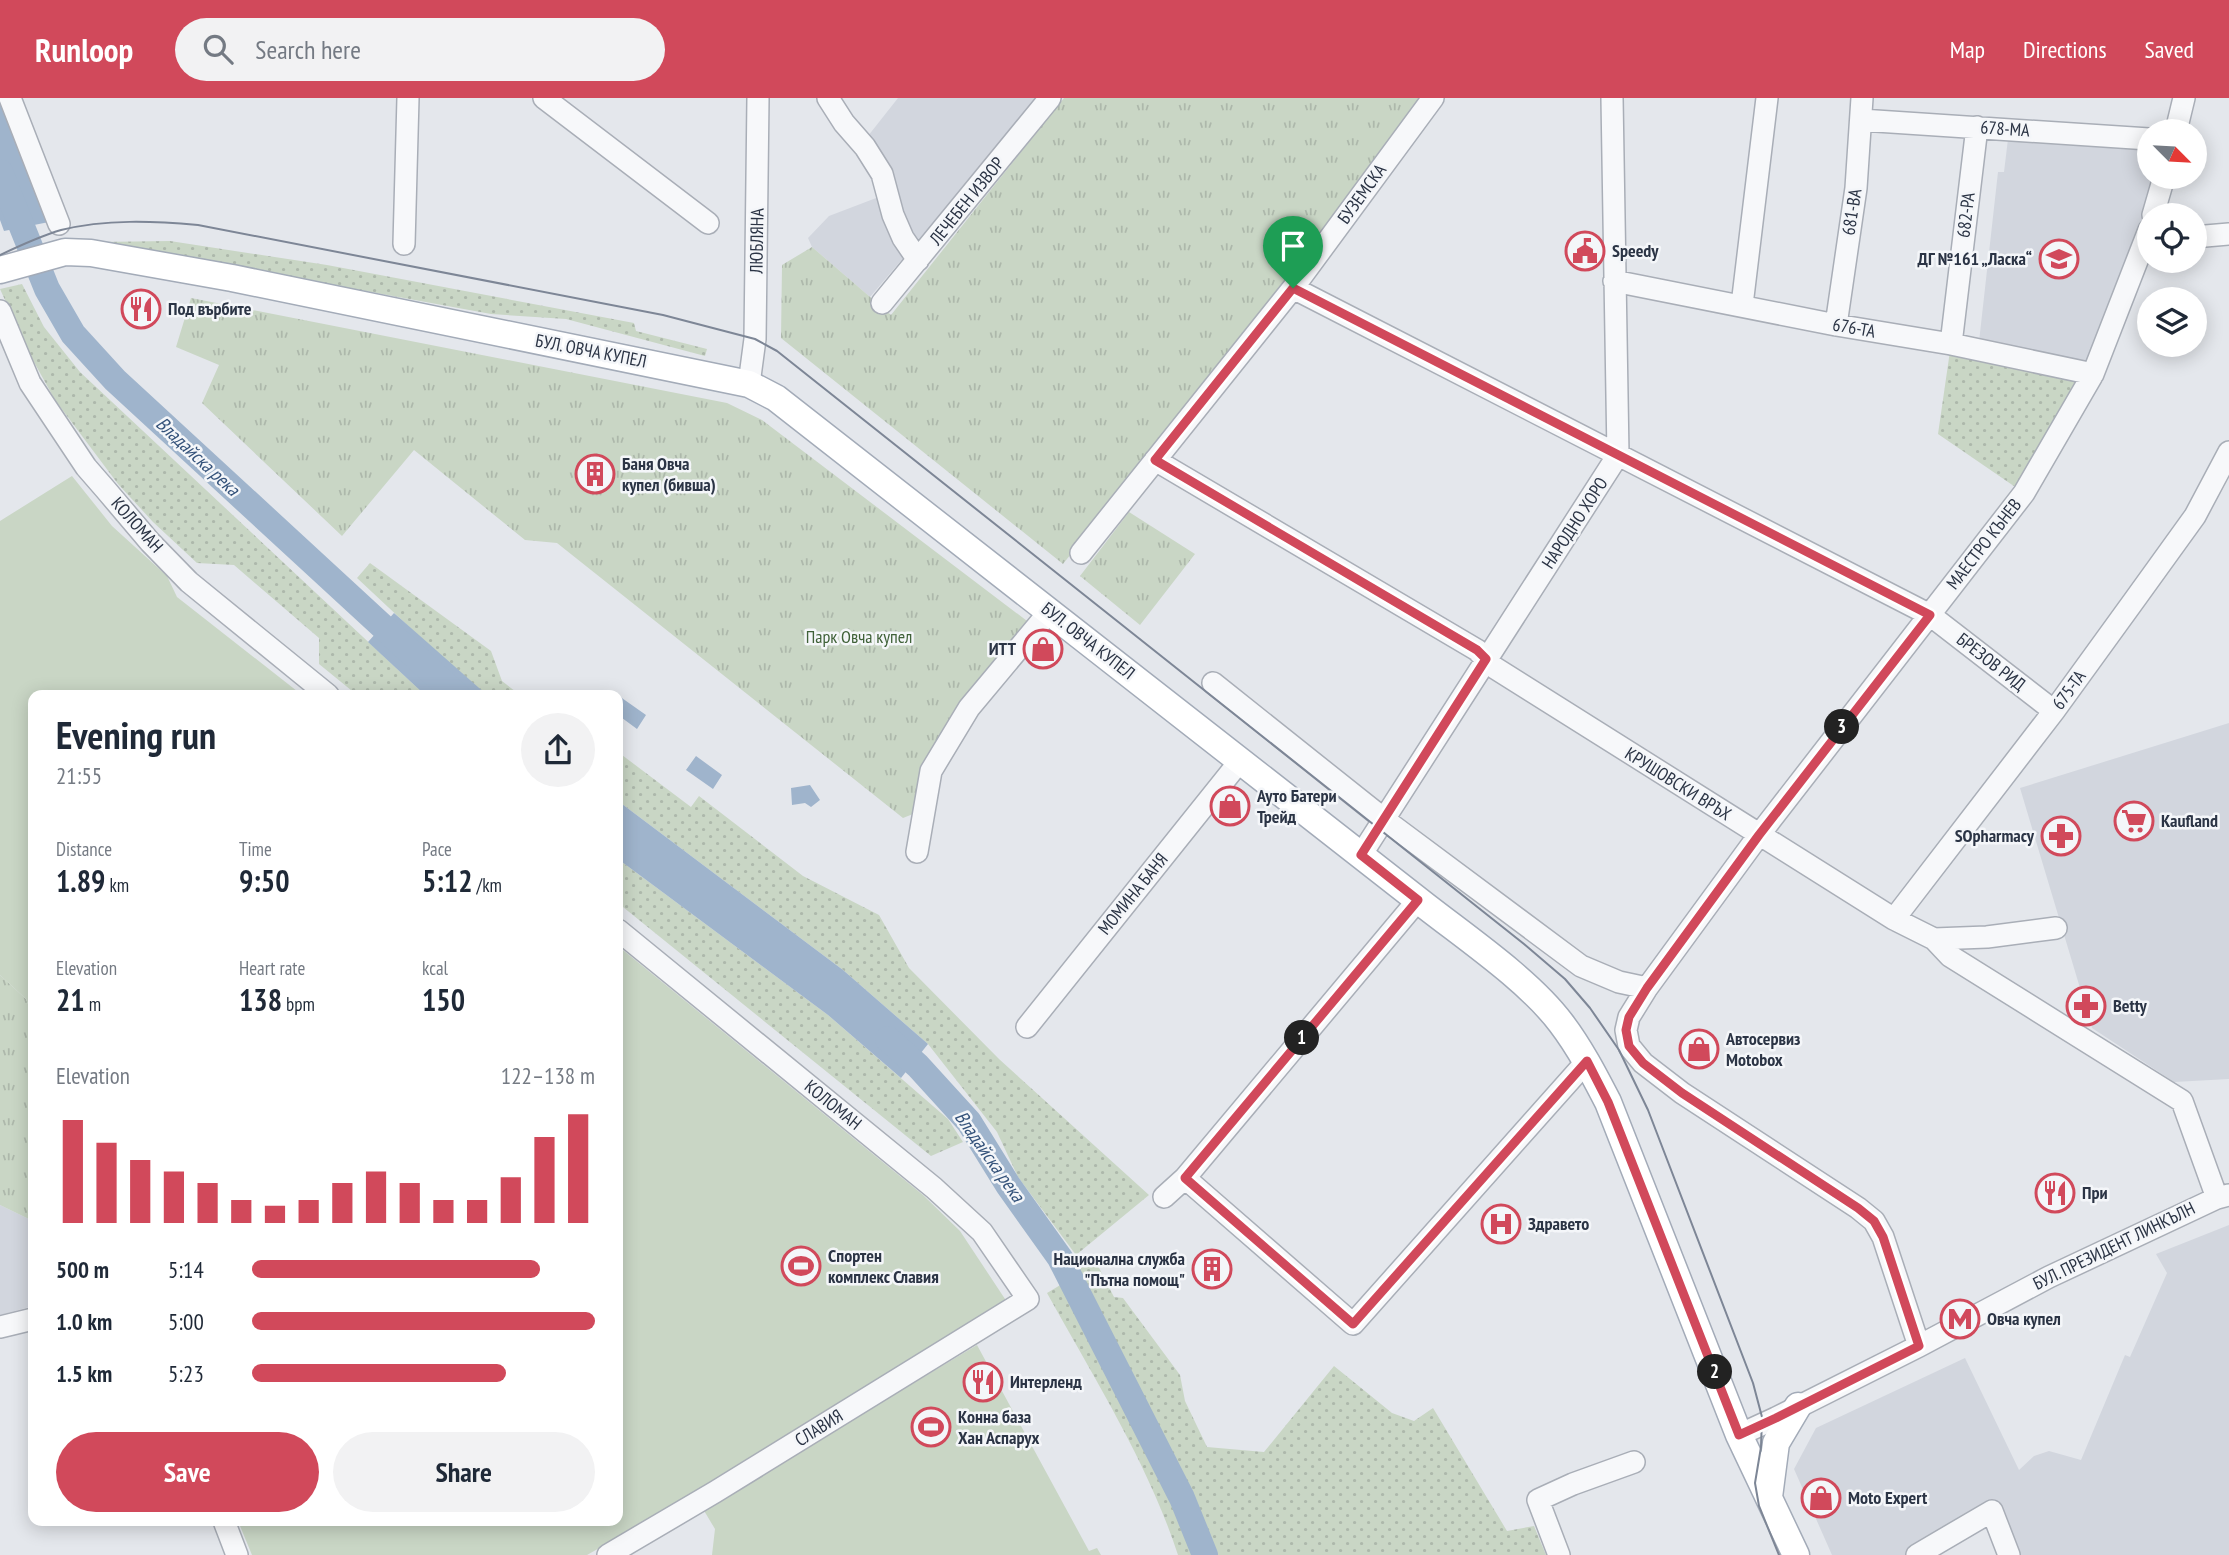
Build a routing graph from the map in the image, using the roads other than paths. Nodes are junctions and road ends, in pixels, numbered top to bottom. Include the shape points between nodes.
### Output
1 (10, 98) edge
2 (408, 98) edge
3 (544, 98) edge
4 (758, 98) edge
5 (828, 98) edge
6 (1051, 98) edge
7 (1433, 98) edge
8 (1612, 98) edge
9 (1767, 98) edge
10 (1862, 98) edge
11 (2184, 98) edge
12 (2179, 119) edge
13 (1861, 120) junction
14 (1977, 127) junction
15 (2137, 138) edge
16 (708, 223) dead end
17 (59, 224) dead end
18 (2229, 234) edge
19 (2207, 236) edge
20 (404, 244) dead end
21 (918, 260) junction
22 (2137, 265) edge
23 (4, 269) edge
24 (1614, 281) junction
25 (1293, 288) junction
26 (882, 303) dead end
27 (1742, 305) junction
28 (0, 311) edge
29 (1836, 325) junction
30 (1951, 344) junction
31 (2093, 374) junction
32 (749, 384) junction
33 (2229, 452) edge
34 (1618, 455) junction
35 (1155, 460) junction
36 (1081, 553) dead end
37 (1050, 611) junction
38 (1930, 615) junction
39 (1486, 659) junction
40 (1213, 683) dead end
41 (322, 690) edge
42 (2054, 711) junction
43 (1240, 761) junction
44 (1385, 820) junction
45 (1759, 835) junction
46 (917, 852) dead end
47 (1361, 855) junction
48 (1418, 900) junction
49 (1895, 919) junction
50 (2056, 928) dead end
51 (623, 934) edge
52 (1934, 939) junction
53 (1647, 988) junction
54 (1027, 1027) dead end
55 (1587, 1061) junction
56 (1185, 1178) junction
57 (2223, 1196) edge
58 (1164, 1197) dead end
59 (1028, 1299) joint
60 (28, 1320) edge
61 (0, 1327) edge
62 (1919, 1346) junction
63 (1798, 1406) junction
64 (1739, 1435) junction
65 (1634, 1462) dead end
66 (1769, 1497) junction
67 (226, 1526) edge
68 (237, 1555) edge
69 (608, 1555) edge
70 (1559, 1555) edge
71 (1796, 1555) edge
72 (1917, 1555) edge
73 (2009, 1555) edge

1 - 17 street
2 - 20 street
3 - 16 street
4 - 32 street, ЛЮБЛЯНА via 755,338
5 - 21 street via 882,174 893,215
6 - 21 street, ЛЕЧЕБЕН ИЗВОР
7 - 25 street, БУЗЕМСКА
8 - 24 street
9 - 27 street
10 - 13 street, 681-ВА
11 - 12 street
13 - 14 street, 678-МА
13 - 29 street, 681-ВА
14 - 15 street, 678-МА
14 - 30 street, 682-РА
18 - 19 street
21 - 26 street, ЛЕЧЕБЕН ИЗВОР
22 - 31 street, МАЕСТРО КЪНЕВ
23 - 32 main road, БУЛ. ОВЧА КУПЕЛ via 65,252 90,253
24 - 27 street, 676-ТА
24 - 34 street
25 - 34 street, БРЕЗОВ РИД
25 - 35 street, БУЗЕМСКА
27 - 29 street, 676-ТА
28 - 41 street, КОЛОМАН via 30,383 86,467 190,582
29 - 30 street, 676-ТА
30 - 31 street, 676-ТА
31 - 38 street, МАЕСТРО КЪНЕВ via 2024,493
32 - 37 main road, БУЛ. ОВЧА КУПЕЛ via 776,398
33 - 42 street, 675-ТА via 2195,516
34 - 38 street, БРЕЗОВ РИД
34 - 39 street, НАРОДНО ХОРО
35 - 36 street, БУЗЕМСКА
35 - 39 street, КРУШОВСКИ ВРЪХ
37 - 43 main road, БУЛ. ОВЧА КУПЕЛ
37 - 46 street via 969,708 931,771
38 - 42 street, БРЕЗОВ РИД
38 - 45 street, МАЕСТРО КЪНЕВ
39 - 44 street, НАРОДНО ХОРО
39 - 45 street, КРУШОВСКИ ВРЪХ
40 - 44 street
42 - 49 street, 675-ТА
43 - 47 main road, БУЛ. ОВЧА КУПЕЛ
43 - 54 street, МОМИНА БАНЯ
44 - 47 street, НАРОДНО ХОРО
44 - 53 street via 1581,966
45 - 49 street, КРУШОВСКИ ВРЪХ
45 - 53 street, МАЕСТРО КЪНЕВ
47 - 48 main road, БУЛ. ОВЧА КУПЕЛ
48 - 55 main road, БУЛ. ОВЧА КУПЕЛ via 1523,985 1560,1021
48 - 56 street
49 - 52 street, КРУШОВСКИ ВРЪХ
50 - 52 street
51 - 59 street, КОЛОМАН via 934,1188 982,1232
52 - 57 street, КРУШОВСКИ ВРЪХ via 1950,956 2182,1101
53 - 62 street, МАЕСТРО КЪНЕВ via 1629,1017 1629,1046 1682,1093 1874,1221
55 - 56 street via 1353,1324
55 - 64 main road, БУЛ. ОВЧА КУПЕЛ via 1608,1102
56 - 58 street
57 - 62 street, БУЛ. ПРЕЗИДЕНТ ЛИНКЪЛН via 2049,1276
59 - 69 street, СЛАВИЯ
60 - 61 street
62 - 63 street, БУЛ. ПРЕЗИДЕНТ ЛИНКЪЛН
63 - 64 street, БУЛ. ПРЕЗИДЕНТ ЛИНКЪЛН
63 - 66 main road via 1776,1443
64 - 66 main road, БУЛ. ОВЧА КУПЕЛ
65 - 70 street via 1538,1500
66 - 71 main road, БУЛ. ОВЧА КУПЕЛ
67 - 68 street
72 - 73 street via 1992,1511

